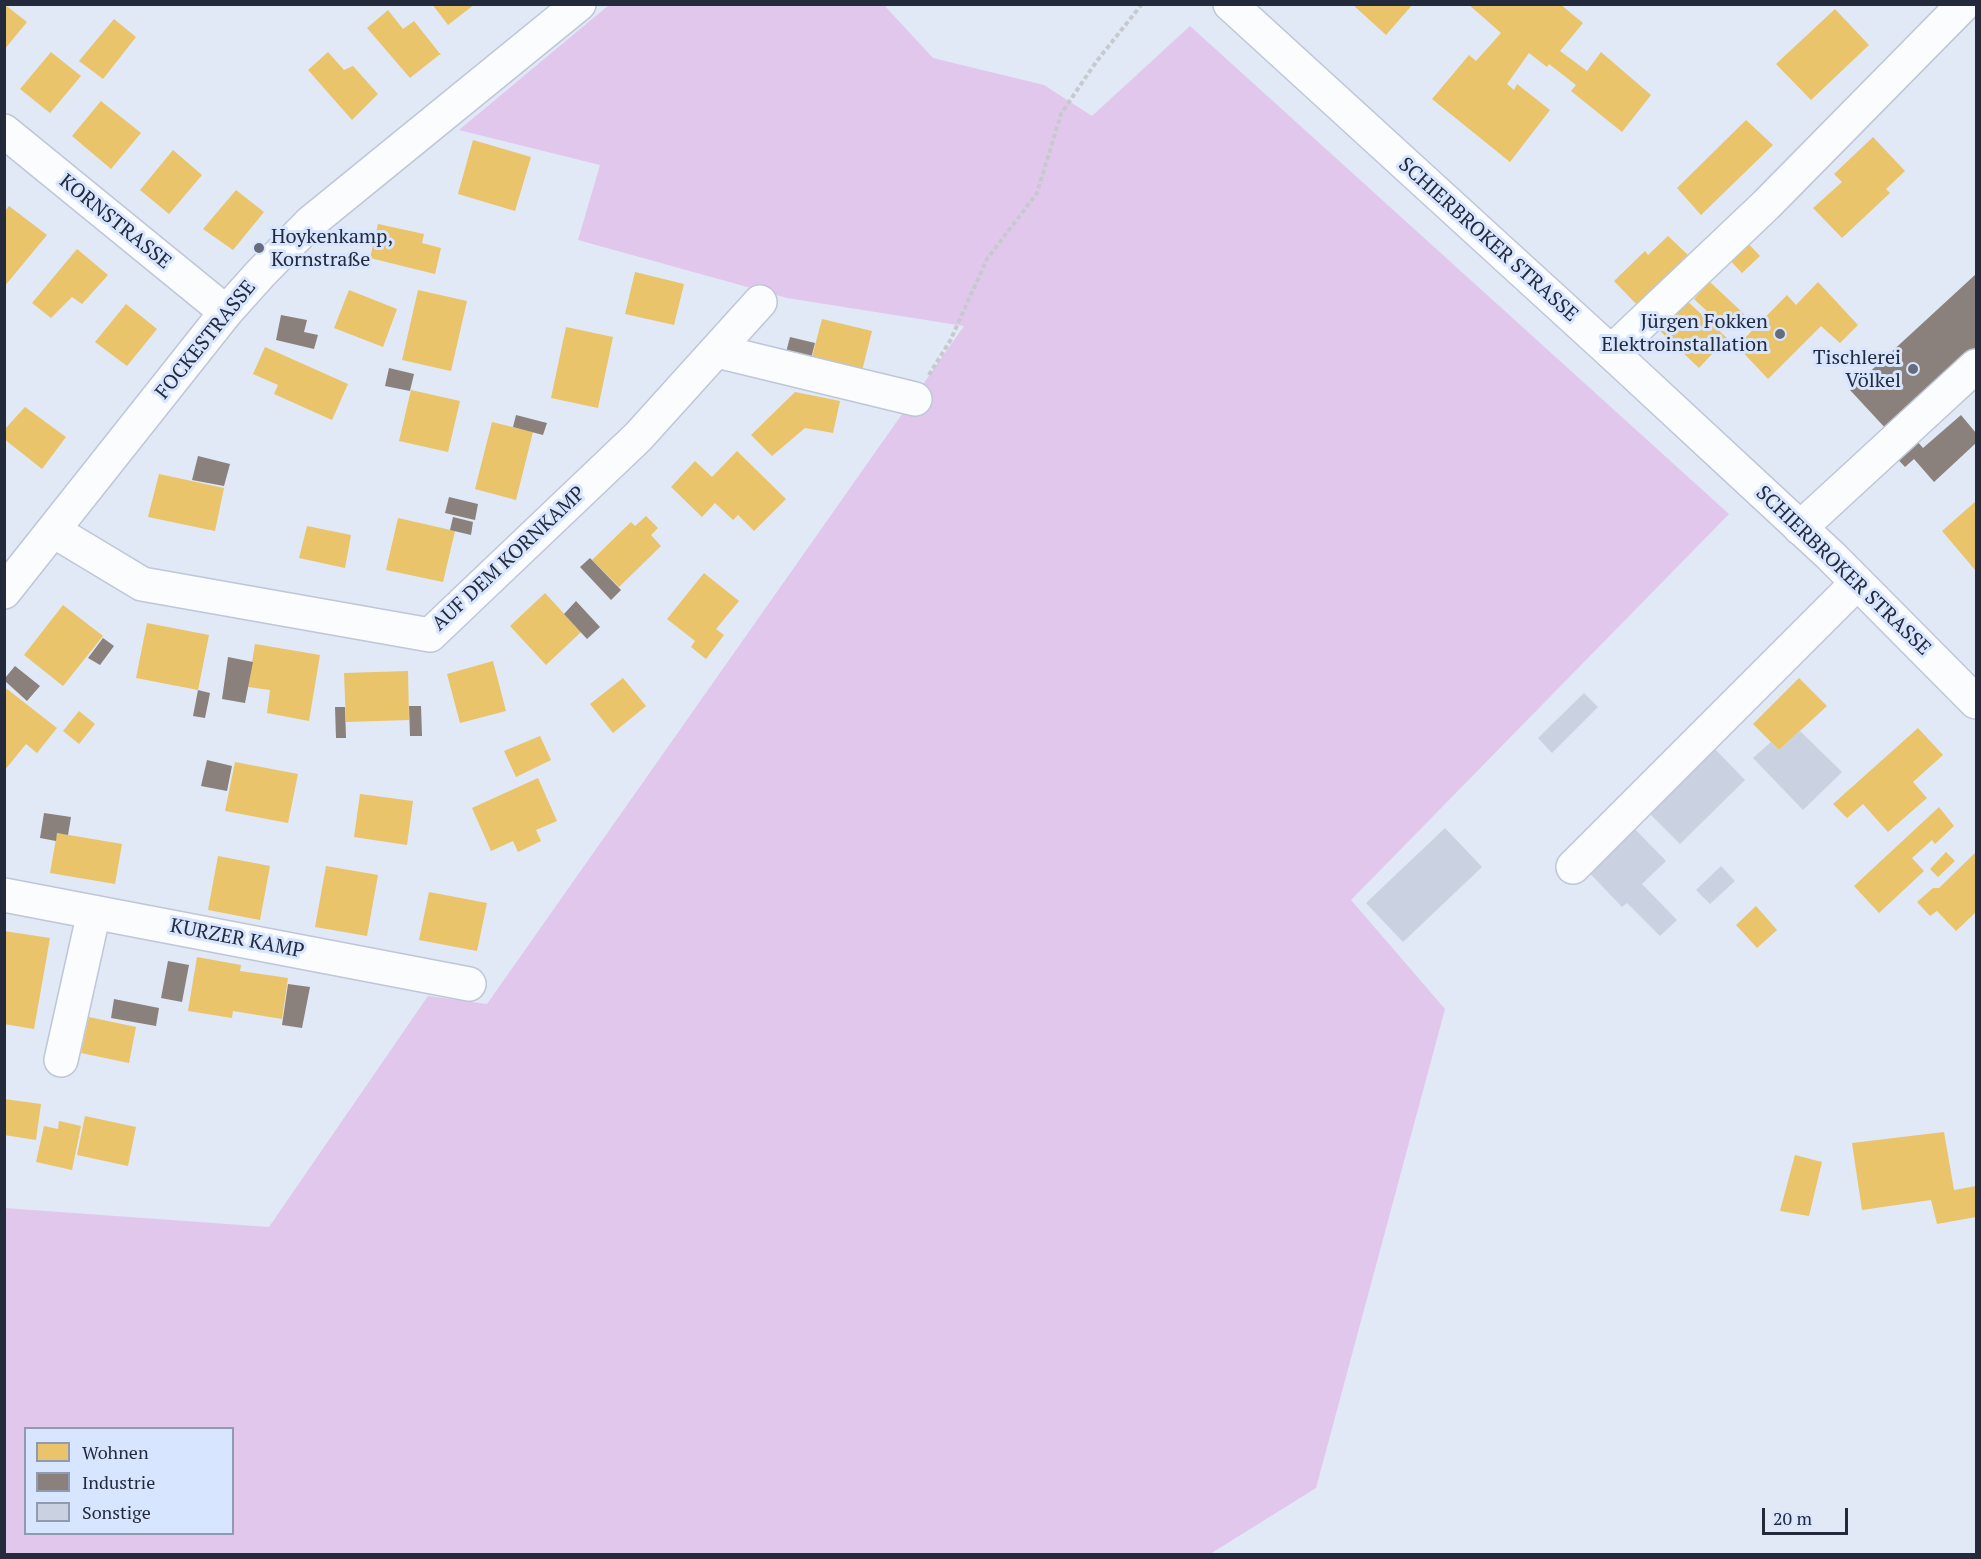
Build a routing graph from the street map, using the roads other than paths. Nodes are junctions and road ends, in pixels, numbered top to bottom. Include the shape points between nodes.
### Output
1 (579, 4) edge
2 (1230, 4) edge
3 (1964, 4) edge
4 (4, 131) edge
5 (760, 302) dead end
6 (226, 312) junction
7 (717, 351) junction
8 (1611, 352) junction
9 (1977, 366) edge
10 (915, 399) road end
11 (1800, 528) junction
12 (54, 531) junction
13 (1857, 583) junction
14 (4, 592) edge
15 (1976, 700) edge
16 (1573, 867) dead end
17 (4, 895) edge
18 (94, 912) junction
19 (469, 984) dead end
20 (61, 1060) dead end

1 - 6 street, FOCKESTRASSE via 310,223
2 - 8 street, SCHIERBROKER STRASSE
3 - 8 street via 1766,205
4 - 6 street, KORNSTRASSE
5 - 7 street, AUF DEM KORNKAMP
6 - 12 street, FOCKESTRASSE
7 - 10 street
7 - 12 street, AUF DEM KORNKAMP via 638,437 430,635 142,584
8 - 11 street, SCHIERBROKER STRASSE
9 - 11 street
11 - 13 street, SCHIERBROKER STRASSE
12 - 14 street, FOCKESTRASSE
13 - 15 street, SCHIERBROKER STRASSE
13 - 16 street
17 - 18 street, KURZER KAMP
18 - 19 street, KURZER KAMP
18 - 20 street

